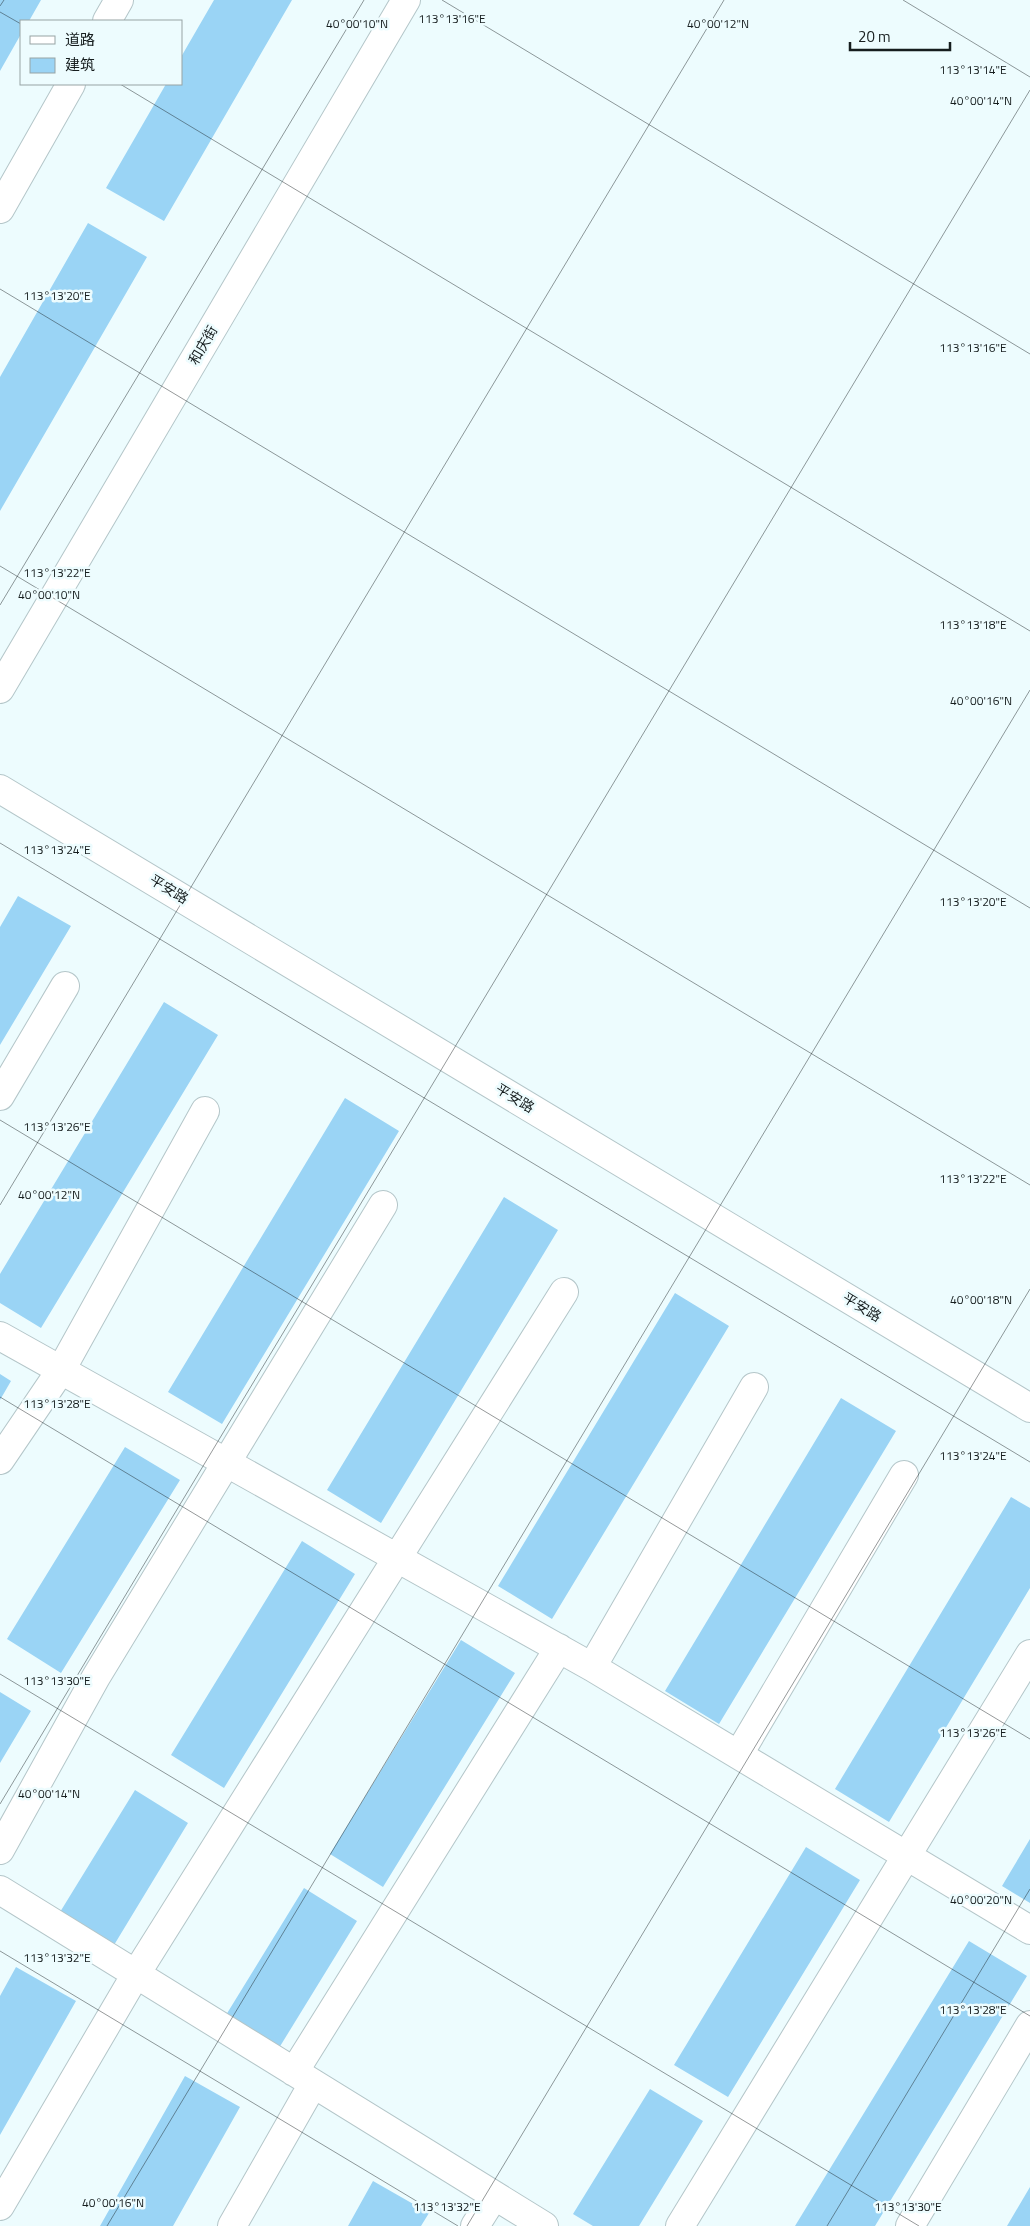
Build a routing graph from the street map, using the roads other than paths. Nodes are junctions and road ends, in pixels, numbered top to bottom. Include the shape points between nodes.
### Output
1 (119, 0) edge
2 (406, 0) edge
3 (108, 20) edge
4 (70, 85) edge
5 (0, 209) edge
6 (0, 689) edge
7 (0, 788) edge
8 (65, 986) dead end
9 (0, 1096) edge
10 (205, 1111) dead end
11 (384, 1205) dead end
12 (564, 1292) dead end
13 (0, 1336) edge
14 (61, 1370) junction
15 (754, 1387) dead end
16 (1030, 1408) edge
17 (0, 1460) edge
18 (227, 1463) junction
19 (904, 1475) dead end
20 (396, 1558) junction
21 (559, 1648) junction
22 (1030, 1654) edge
23 (592, 1667) junction
24 (739, 1754) junction
25 (0, 1850) edge
26 (908, 1855) junction
27 (0, 1890) edge
28 (1030, 1930) edge
29 (136, 1974) junction
30 (1030, 2025) edge
31 (304, 2078) junction
32 (494, 2196) junction
33 (0, 2206) edge
34 (232, 2226) edge
35 (475, 2226) edge
36 (544, 2226) edge
37 (680, 2226) edge
38 (910, 2226) edge

1 - 3 street
2 - 6 street, 和庆街
4 - 5 street
7 - 16 street, 平安路
8 - 9 street
10 - 14 street
11 - 18 street
12 - 20 street
13 - 14 street
14 - 17 street
14 - 18 street
15 - 23 street
18 - 20 street
18 - 25 street via 96,1677
19 - 24 street
20 - 21 street
20 - 29 street
21 - 23 street
21 - 31 street
22 - 26 street
23 - 24 street
24 - 26 street
26 - 28 street
26 - 37 street
27 - 29 street
29 - 31 street
29 - 33 street
30 - 38 street
31 - 32 street
31 - 34 street
32 - 35 street
32 - 36 street

